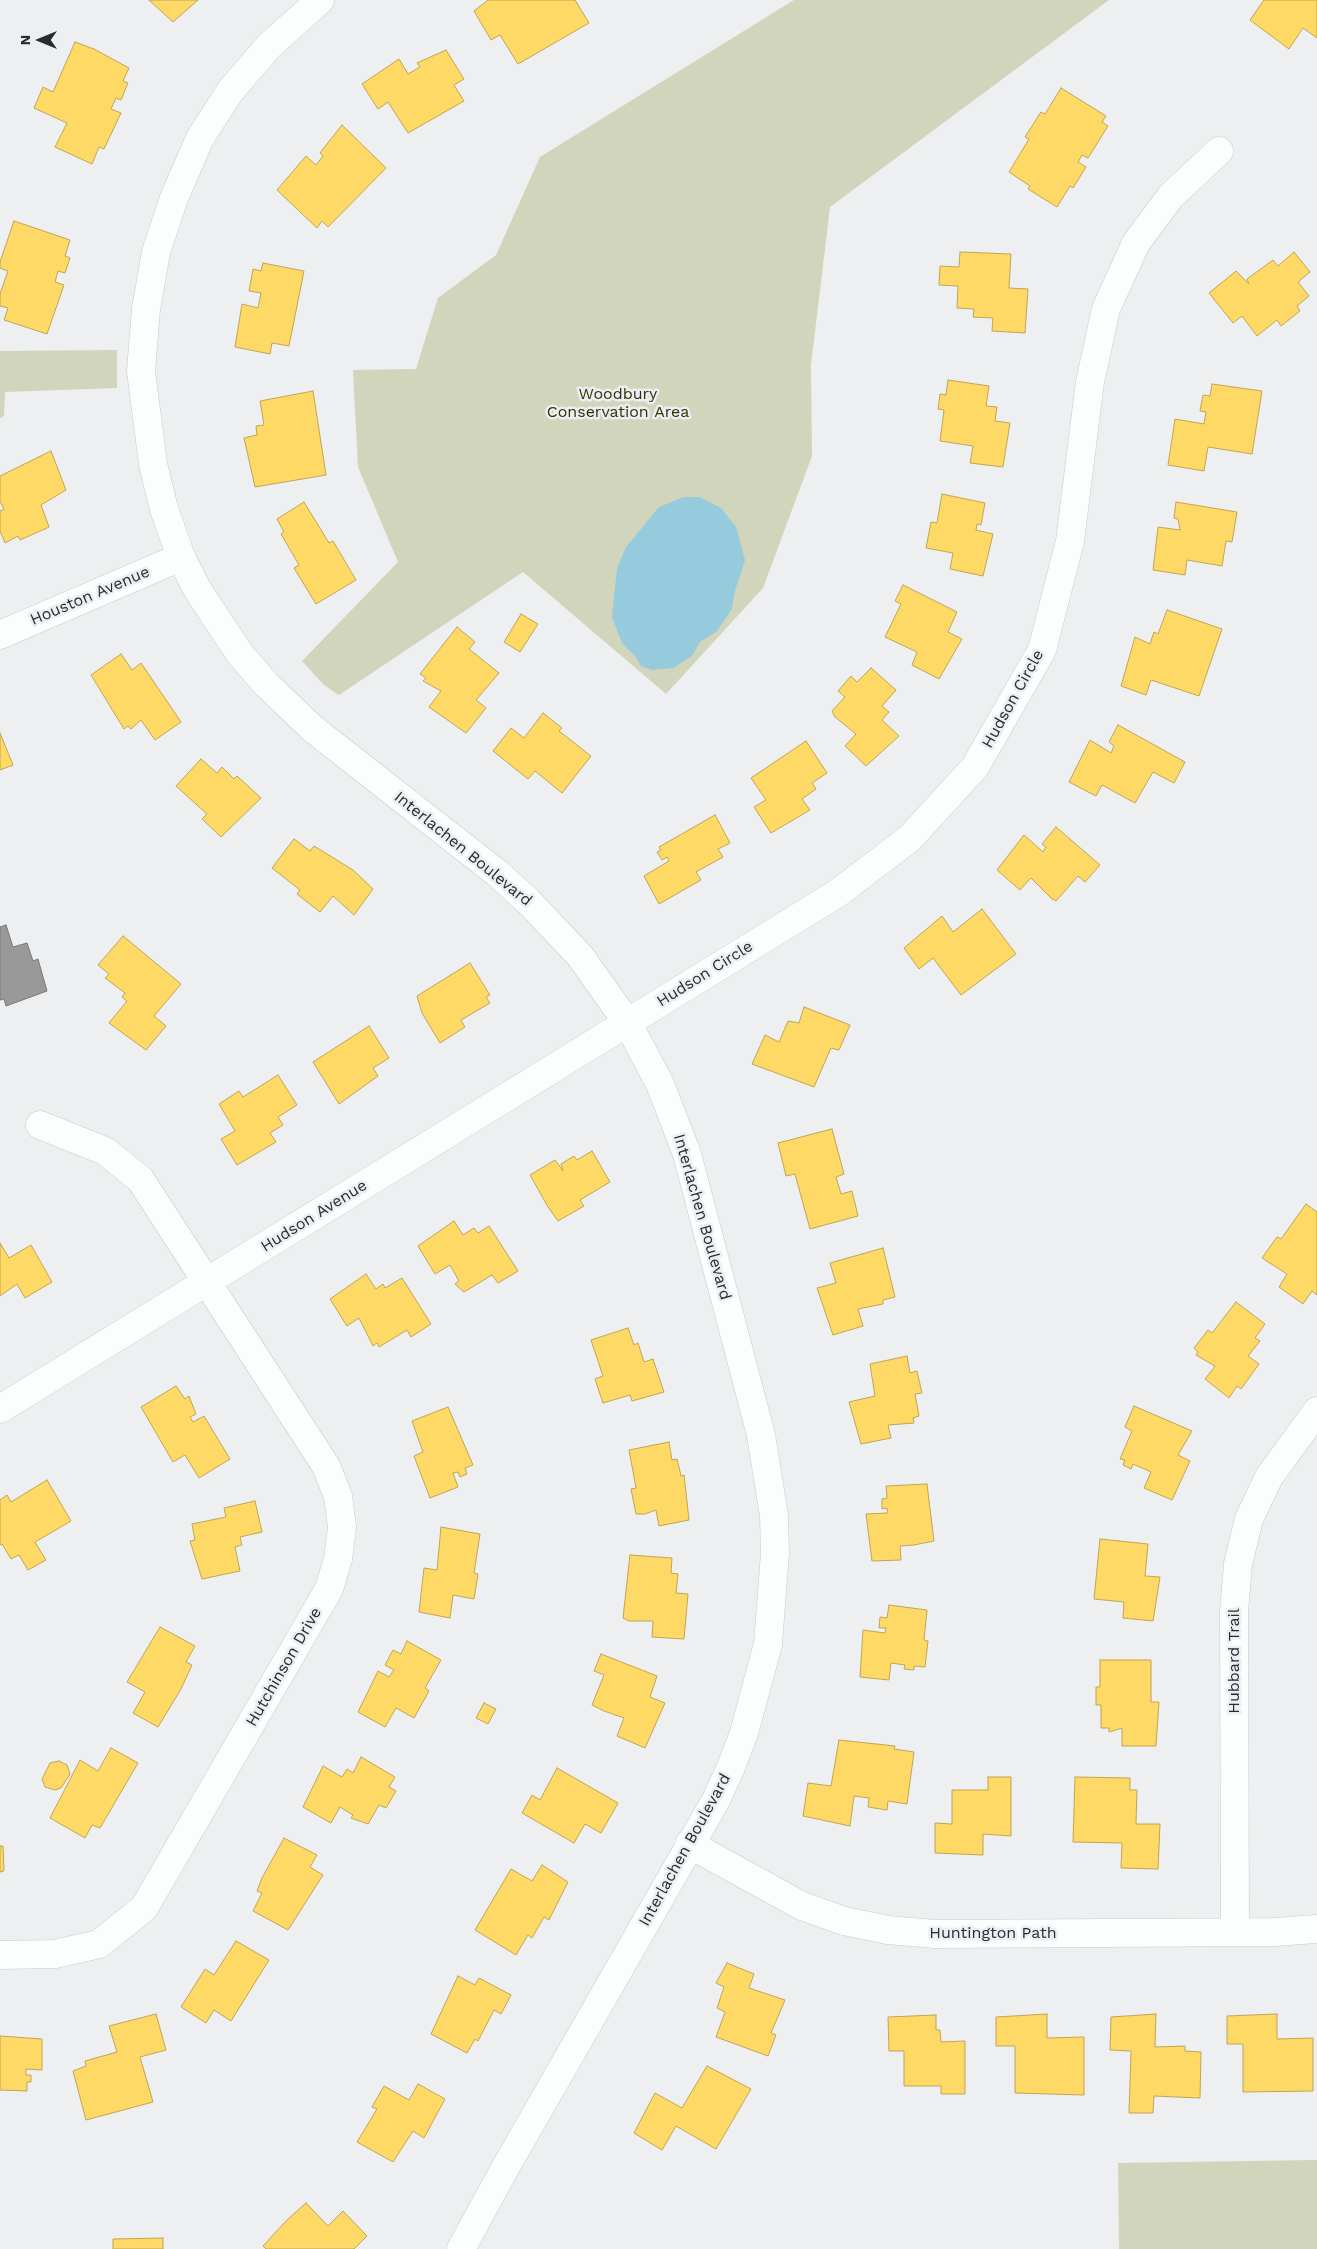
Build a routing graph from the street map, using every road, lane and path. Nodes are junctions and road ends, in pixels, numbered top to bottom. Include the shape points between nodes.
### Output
1 (320, 0) edge
2 (1219, 151) dead end
3 (181, 557) junction
4 (0, 635) edge
5 (627, 1022) junction
6 (40, 1125) dead end
7 (208, 1282) junction
8 (0, 1409) edge
9 (1317, 1411) edge
10 (689, 1844) junction
11 (1317, 1929) edge
12 (1235, 1932) junction
13 (0, 1955) edge
14 (461, 2249) edge

1 - 3 street, Interlachen Boulevard via 269,46 226,98 200,138 174,198 156,252 146,309 141,371 152,464
2 - 5 street, Hudson Circle via 1171,196 1136,243 1106,309 1090,382 1070,542 1042,650 975,767 910,838 838,893
3 - 4 street, Houston Avenue
3 - 5 street, Interlachen Boulevard via 218,622 266,684 313,729 528,901 580,956
5 - 7 street, Hudson Avenue
5 - 10 street, Interlachen Boulevard via 660,1084 687,1154 761,1435 774,1516 775,1553 768,1644 757,1689 731,1767 716,1800
6 - 7 street, Hutchinson Drive via 105,1151 140,1179
7 - 8 street, Hudson Avenue
7 - 13 street, Hutchinson Drive via 326,1466 338,1496 342,1527 338,1559 329,1589 144,1908 99,1944 55,1954
9 - 12 street, Hubbard Trail via 1269,1477 1249,1519 1238,1564 1234,1612
10 - 12 street, Huntington Path via 802,1906 844,1921 888,1930 935,1934
10 - 14 street, Interlachen Boulevard
11 - 12 street, Huntington Path

